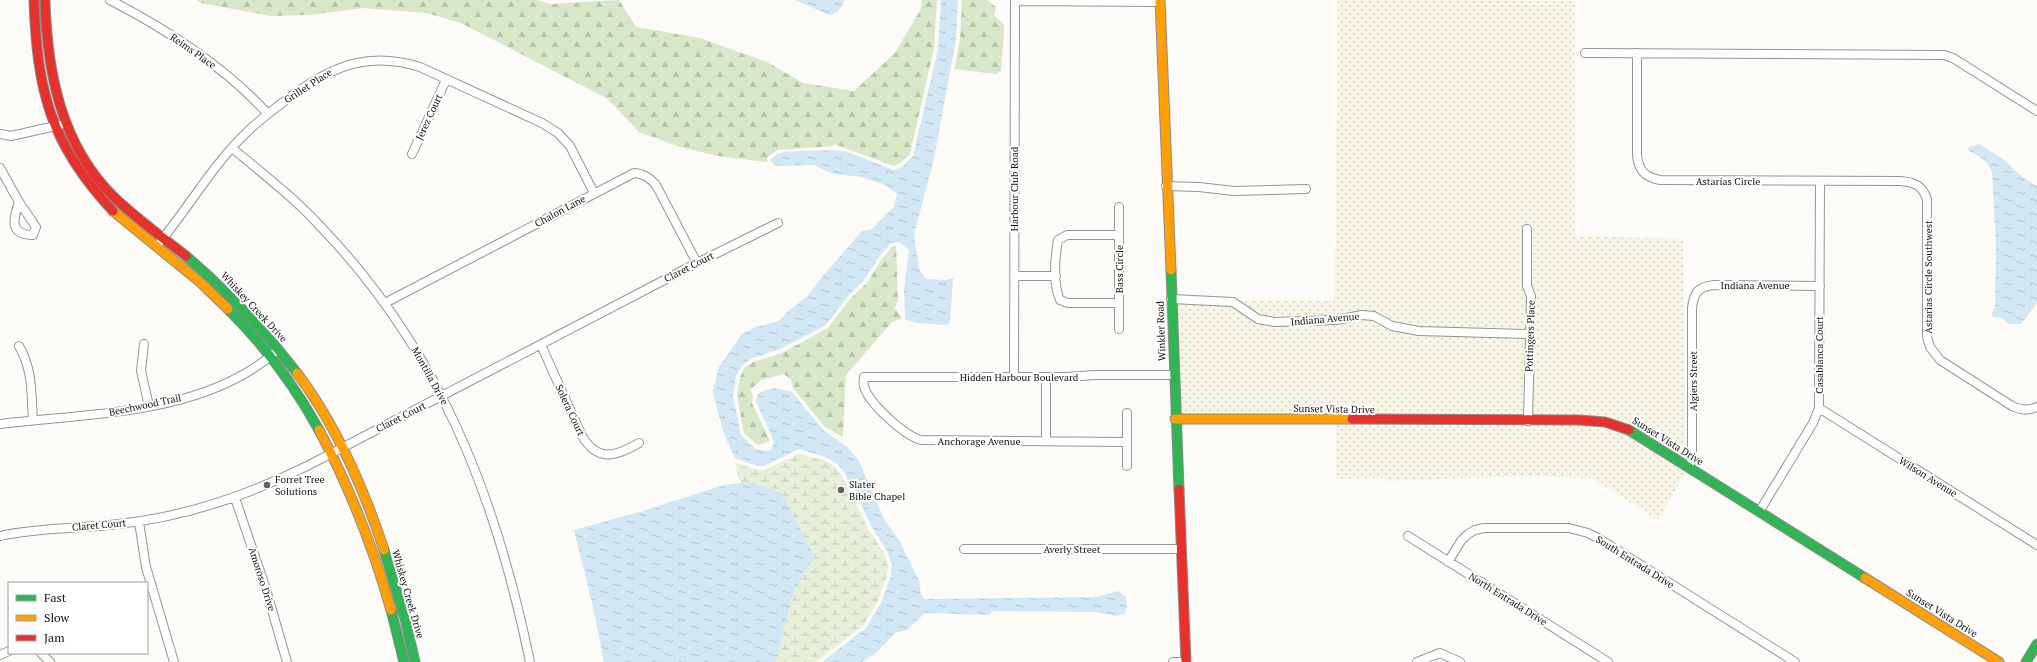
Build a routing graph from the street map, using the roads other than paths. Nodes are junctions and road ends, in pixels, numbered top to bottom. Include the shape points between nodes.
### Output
1 (34, 0) edge
2 (45, 0) edge
3 (110, 0) edge
4 (1015, 1) edge
5 (1160, 1) edge
6 (1585, 53) dead end
7 (1637, 53) junction
8 (446, 80) junction
9 (2037, 111) edge
10 (267, 113) junction
11 (66, 123) junction
12 (55, 127) junction
13 (0, 134) edge
14 (232, 148) junction
15 (412, 154) dead end
16 (0, 168) edge
17 (1820, 181) junction
18 (1166, 186) junction
19 (1306, 190) dead end
20 (594, 193) junction
21 (1927, 199) joint
22 (19, 202) dead end
23 (1119, 207) dead end
24 (778, 223) dead end
25 (1527, 229) dead end
26 (1119, 235) junction
27 (164, 238) junction
28 (157, 246) junction
29 (697, 263) junction
30 (1014, 276) junction
31 (1056, 276) junction
32 (1820, 286) junction
33 (1694, 295) joint
34 (1171, 299) junction
35 (385, 303) junction
36 (1119, 303) junction
37 (1119, 329) dead end
38 (1530, 334) junction
39 (144, 344) dead end
40 (540, 345) junction
41 (18, 346) dead end
42 (278, 349) junction
43 (270, 356) junction
44 (1174, 375) junction
45 (864, 377) joint
46 (1014, 377) junction
47 (1046, 377) junction
48 (442, 396) junction
49 (149, 406) junction
50 (2037, 407) edge
51 (1819, 408) junction
52 (1127, 413) dead end
53 (1175, 419) junction
54 (33, 420) junction
55 (1528, 420) junction
56 (0, 424) edge
57 (1046, 441) junction
58 (1127, 442) junction
59 (639, 444) dead end
60 (342, 447) junction
61 (332, 452) junction
62 (1127, 466) dead end
63 (1689, 467) junction
64 (234, 498) junction
65 (1759, 512) junction
66 (139, 522) junction
67 (0, 536) edge
68 (1408, 536) dead end
69 (2037, 545) edge
70 (964, 549) dead end
71 (1181, 549) junction
72 (1448, 562) junction
73 (2037, 644) edge
74 (42, 654) edge
75 (50, 662) edge
76 (174, 662) edge
77 (287, 662) edge
78 (404, 662) edge
79 (415, 662) edge
80 (530, 662) edge
81 (1173, 662) edge
82 (1186, 662) edge
83 (1417, 662) edge
84 (1460, 662) edge
85 (1608, 662) edge
86 (1795, 662) edge
87 (1999, 662) edge
88 (2026, 662) edge

1 - 12 street, Whiskey Creek Drive via 38,73
2 - 11 street, Whiskey Creek Drive via 48,67
3 - 10 street, Reims Place via 155,25 201,56 247,92
4 - 5 street, Harbour Club Road
4 - 30 street, Harbour Club Road
5 - 18 street, Winkler Road
6 - 7 street
7 - 9 street via 1944,55
7 - 17 street, Astarias Circle via 1637,156 1638,166 1643,174 1660,180
8 - 10 street, Grillet Place via 420,67 402,62 383,60 354,63 324,74
8 - 15 street, Jerez Court
8 - 20 street, Grillet Place via 542,123 558,133 570,146
10 - 14 street, Grillet Place
11 - 12 street
11 - 27 street, Whiskey Creek Drive via 81,154 108,190
12 - 13 street via 11,136
12 - 28 street, Whiskey Creek Drive via 75,165 98,196
14 - 27 street, Grillet Place
14 - 35 street, Montilla Drive via 274,182 319,225
16 - 22 street
17 - 21 street, Astarias Circle via 1909,182 1918,184 1924,190
17 - 32 street, Casablanca Court
18 - 19 street via 1234,191
18 - 34 street, Winkler Road
20 - 29 street, Chalon Lane via 634,173 650,178
20 - 35 street, Chalon Lane
21 - 50 street, Astarias Circle Southwest via 1927,337 1930,347 1940,360 2012,406 2020,410
23 - 26 street, Bass Circle
24 - 29 street, Claret Court
25 - 38 street, Pottingers Place via 1528,286 1531,296
26 - 31 street, Bass Circle via 1066,235 1058,240
26 - 36 street, Bass Circle
27 - 28 street, Grillet Place
27 - 42 street, Whiskey Creek Drive via 228,294
28 - 43 street, Whiskey Creek Drive via 210,291
29 - 40 street, Claret Court
30 - 31 street
30 - 46 street, Harbour Club Road
31 - 36 street, Bass Circle via 1056,292 1060,300 1068,303
32 - 33 street, Indiana Avenue via 1714,285 1704,286
32 - 51 street, Casablanca Court
33 - 63 street, Algiers Street via 1692,458
34 - 38 street, Indiana Avenue via 1233,302 1258,319 1275,322 1336,320 1362,315 1374,316 1392,326 1419,331
34 - 44 street, Winkler Road
35 - 48 street, Montilla Drive
36 - 37 street, Bass Circle
38 - 55 street, Pottingers Place
39 - 49 street via 141,371
40 - 48 street, Claret Court
40 - 59 street, Solera Court via 589,446 600,453 613,455
41 - 54 street via 30,372
42 - 43 street, Beechwood Trail
42 - 60 street, Whiskey Creek Drive via 310,393
43 - 49 street, Beechwood Trail via 252,370 226,382 182,398
43 - 61 street, Whiskey Creek Drive via 306,407
44 - 47 street, Hidden Harbour Boulevard
44 - 53 street, Winkler Road
45 - 46 street, Hidden Harbour Boulevard
45 - 57 street, Anchorage Avenue via 864,386 872,400 913,438 930,441
46 - 47 street, Hidden Harbour Boulevard
47 - 57 street
48 - 60 street, Claret Court
48 - 80 street, Montilla Drive via 471,457 492,514 510,576
49 - 54 street, Beechwood Trail via 110,413
51 - 65 street, Casablanca Court via 1813,423
51 - 69 street, Wilson Avenue
52 - 58 street
53 - 55 street, Sunset Vista Drive
53 - 71 street, Winkler Road
54 - 56 street, Beechwood Trail
55 - 63 street, Sunset Vista Drive via 1578,420 1615,424
57 - 58 street, Anchorage Avenue
58 - 62 street
60 - 61 street, Claret Court
60 - 79 street, Whiskey Creek Drive via 360,483 385,552
61 - 64 street, Claret Court via 282,479
61 - 78 street, Whiskey Creek Drive via 370,541
63 - 65 street, Sunset Vista Drive
64 - 66 street, Claret Court
64 - 77 street, Amoroso Drive via 265,586
65 - 87 street, Sunset Vista Drive
66 - 67 street, Claret Court
66 - 76 street via 149,582
68 - 72 street, North Entrada Drive
70 - 71 street, Averly Street
71 - 82 street, Winkler Road
72 - 85 street, North Entrada Drive
72 - 86 street, South Entrada Drive via 1461,541 1475,530 1502,527 1578,530 1598,538
73 - 88 street
74 - 75 street
81 - 82 street
83 - 84 street via 1440,653

